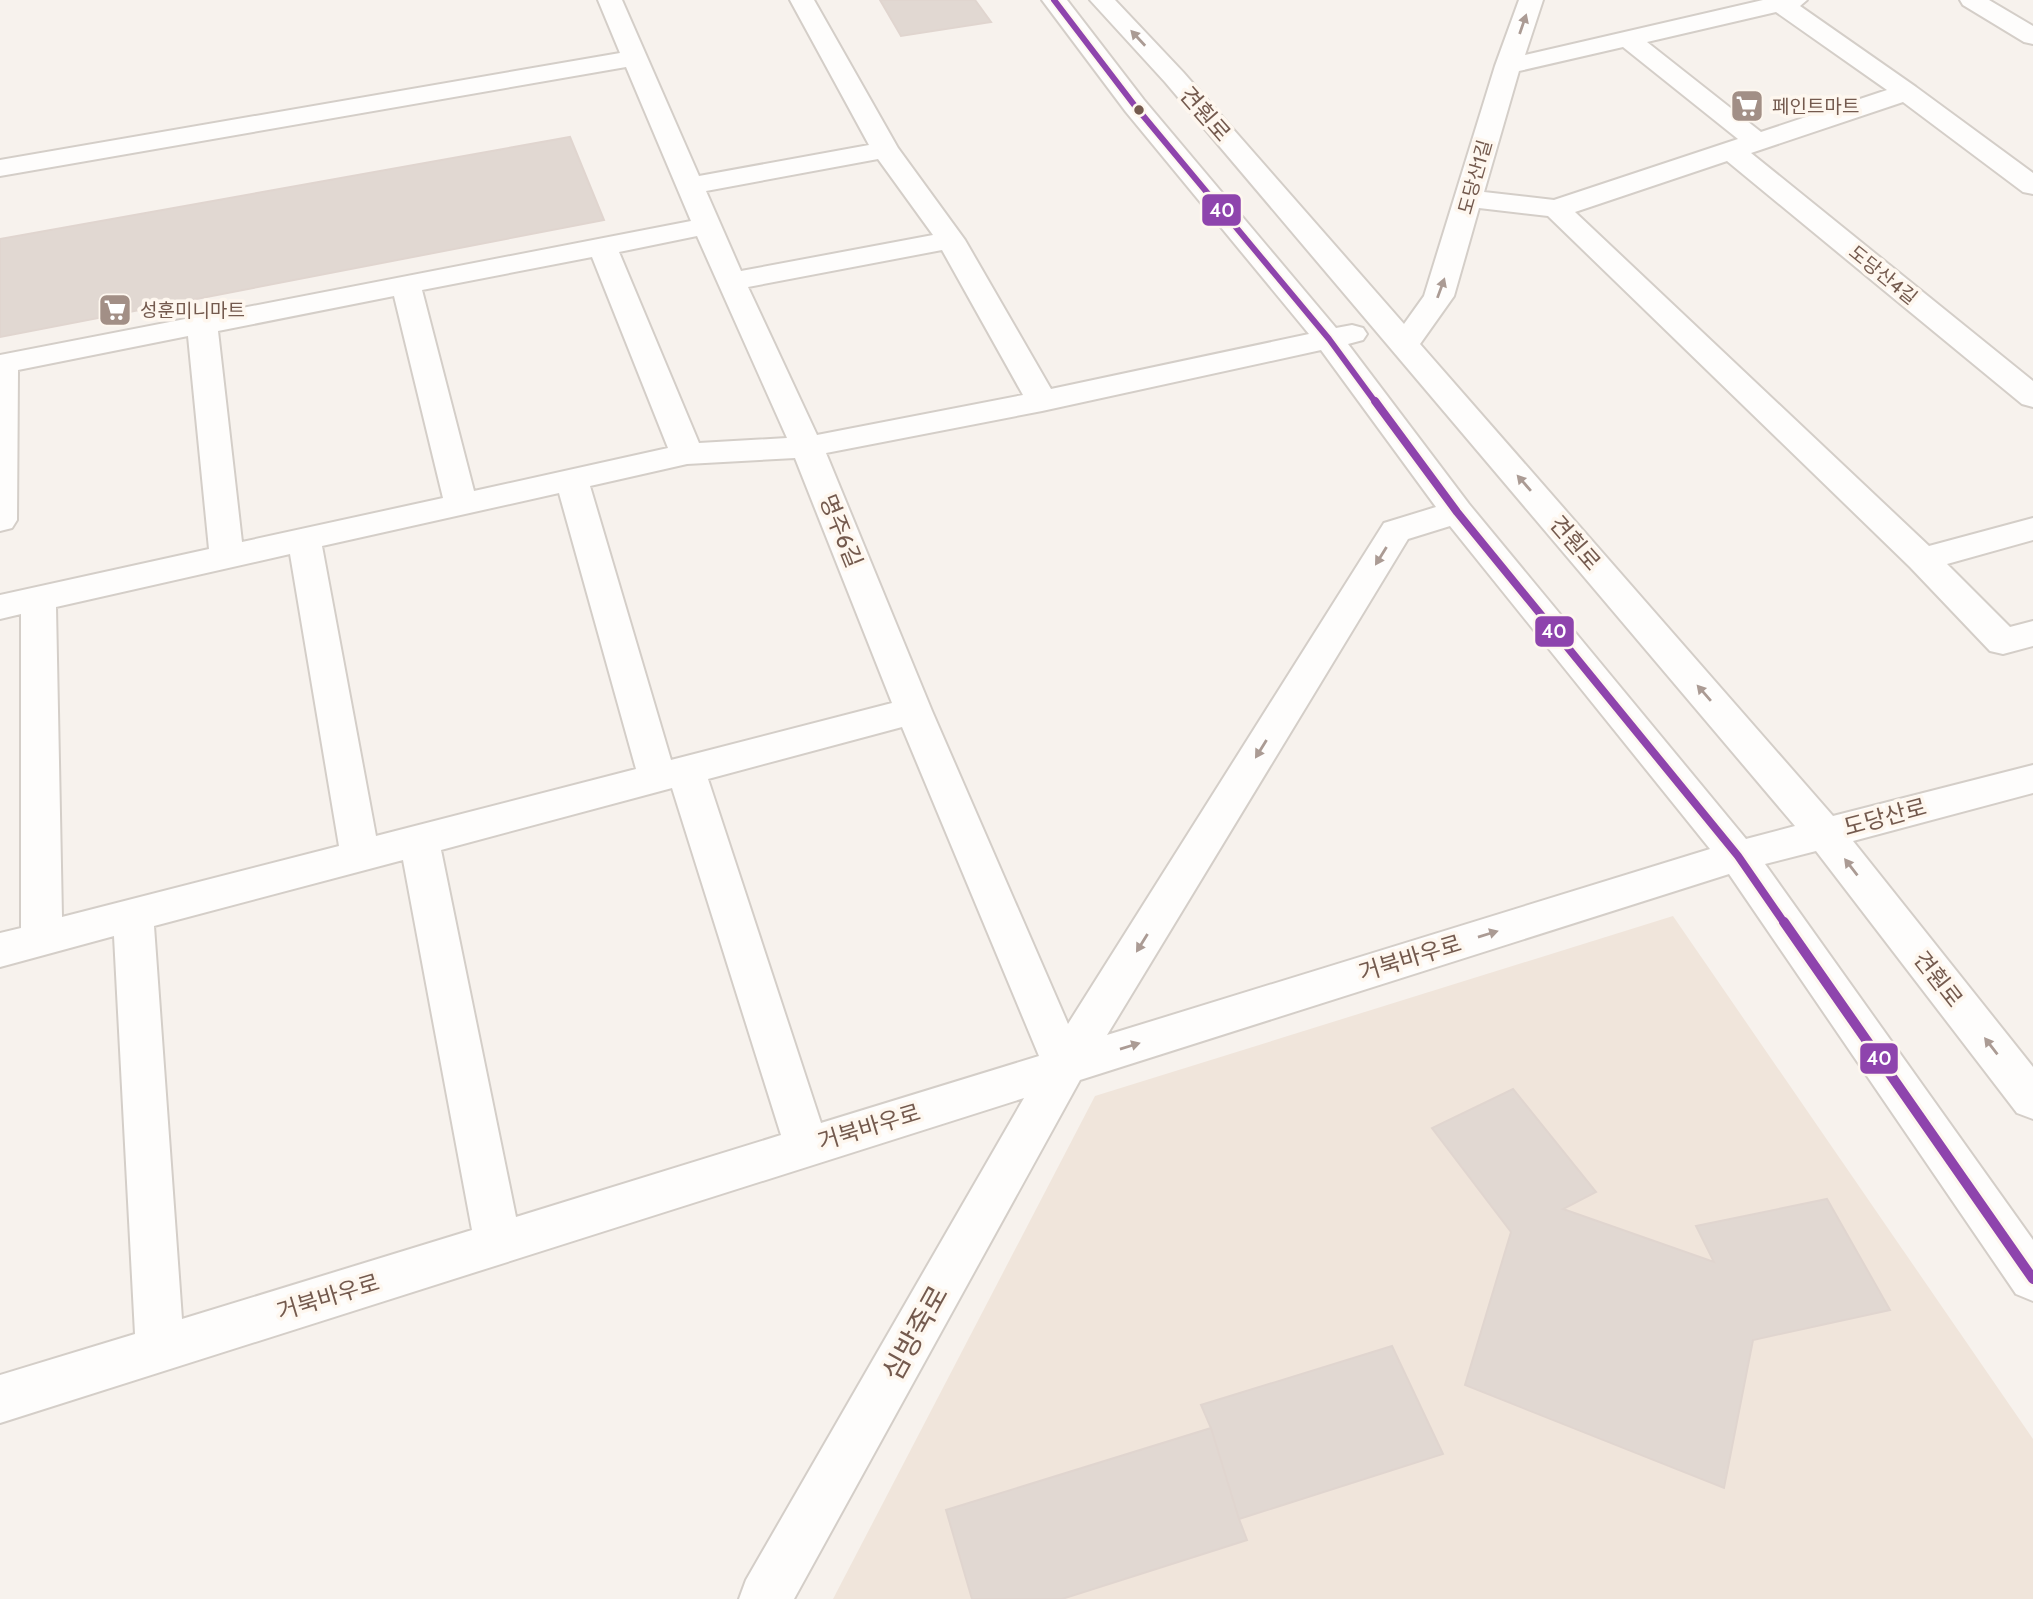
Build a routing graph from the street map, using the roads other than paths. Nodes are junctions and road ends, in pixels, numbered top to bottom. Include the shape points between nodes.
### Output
1 (610, 0) edge
2 (802, 0) edge
3 (1054, 0) edge
4 (1102, 0) edge
5 (1531, 0) edge
6 (1972, 0) edge
7 (1788, 2) edge
8 (2033, 37) edge
9 (1628, 38) junction
10 (635, 58) junction
11 (1508, 66) junction
12 (1908, 92) junction
13 (1746, 148) junction
14 (885, 150) junction
15 (0, 168) edge
16 (690, 186) junction
17 (2033, 186) edge
18 (1469, 198) junction
19 (1556, 209) junction
20 (707, 226) junction
21 (951, 240) junction
22 (603, 246) junction
23 (730, 282) junction
24 (406, 285) junction
25 (202, 324) junction
26 (1396, 336) junction
27 (1329, 339) junction
28 (2, 363) edge
29 (2033, 397) edge
30 (1042, 401) junction
31 (807, 447) junction
32 (687, 454) junction
33 (572, 480) junction
34 (460, 505) junction
35 (1457, 512) junction
36 (0, 520) edge
37 (2033, 529) edge
38 (304, 539) junction
39 (228, 556) junction
40 (1922, 559) junction
41 (38, 599) junction
42 (0, 607) edge
43 (2033, 633) edge
44 (914, 711) junction
45 (672, 774) junction
46 (2033, 779) edge
47 (1824, 833) junction
48 (419, 841) junction
49 (360, 856) junction
50 (1738, 856) junction
51 (134, 916) junction
52 (42, 939) junction
53 (0, 950) edge
54 (1065, 1066) junction
55 (2033, 1100) edge
56 (807, 1147) junction
57 (498, 1244) junction
58 (2033, 1279) edge
59 (160, 1350) junction
60 (0, 1399) edge
61 (765, 1599) edge

1 - 10 street, 명주6길
2 - 14 street
3 - 27 street, 견훤로 via 1135,106
26 -> 4 street, 견훤로
11 -> 5 street, 도당산1길
6 - 8 street
7 - 9 street
7 - 12 street
9 - 11 street
9 - 13 street, 도당산4길
10 - 15 street
10 - 16 street, 명주6길
11 - 18 street, 도당산1길
12 - 13 street
12 - 17 street
13 - 19 street
13 - 29 street, 도당산4길
14 - 16 street
14 - 21 street
16 - 20 street, 명주6길
18 - 19 street
26 -> 18 street, 도당산1길 via 1440,296
19 - 40 street
20 - 22 street
20 - 23 street, 명주6길
21 - 23 street
21 - 30 street
22 - 24 street
22 - 32 street
23 - 31 street, 명주6길
24 - 25 street
24 - 34 street
25 - 28 street
25 - 39 street
26 - 27 street
47 -> 26 street, 견훤로
27 - 30 street
27 - 35 street, 견훤로
28 - 36 street
30 - 31 street
31 - 32 street
31 - 44 street, 명주6길
32 - 33 street
33 - 34 street
33 - 45 street
34 - 38 street
35 - 50 street, 견훤로
35 -> 54 street, 심방죽로 via 1396,531
37 - 40 street
38 - 39 street
38 - 49 street
39 - 41 street
40 - 43 street via 2003,642
41 - 42 street
41 - 52 street
44 - 45 street
44 - 54 street, 명주6길
45 - 48 street
45 - 56 street
46 - 47 street, 도당산로
47 - 50 street, 도당산로
55 -> 47 street, 견훤로
48 - 49 street
48 - 57 street
49 - 51 street
54 -> 50 street, 거북바우로
50 - 58 street, 견훤로
51 - 52 street
51 - 59 street
52 - 53 street
54 - 56 street, 거북바우로
54 - 61 street, 심방죽로
56 - 57 street, 거북바우로
57 - 59 street, 거북바우로
59 - 60 street, 거북바우로

